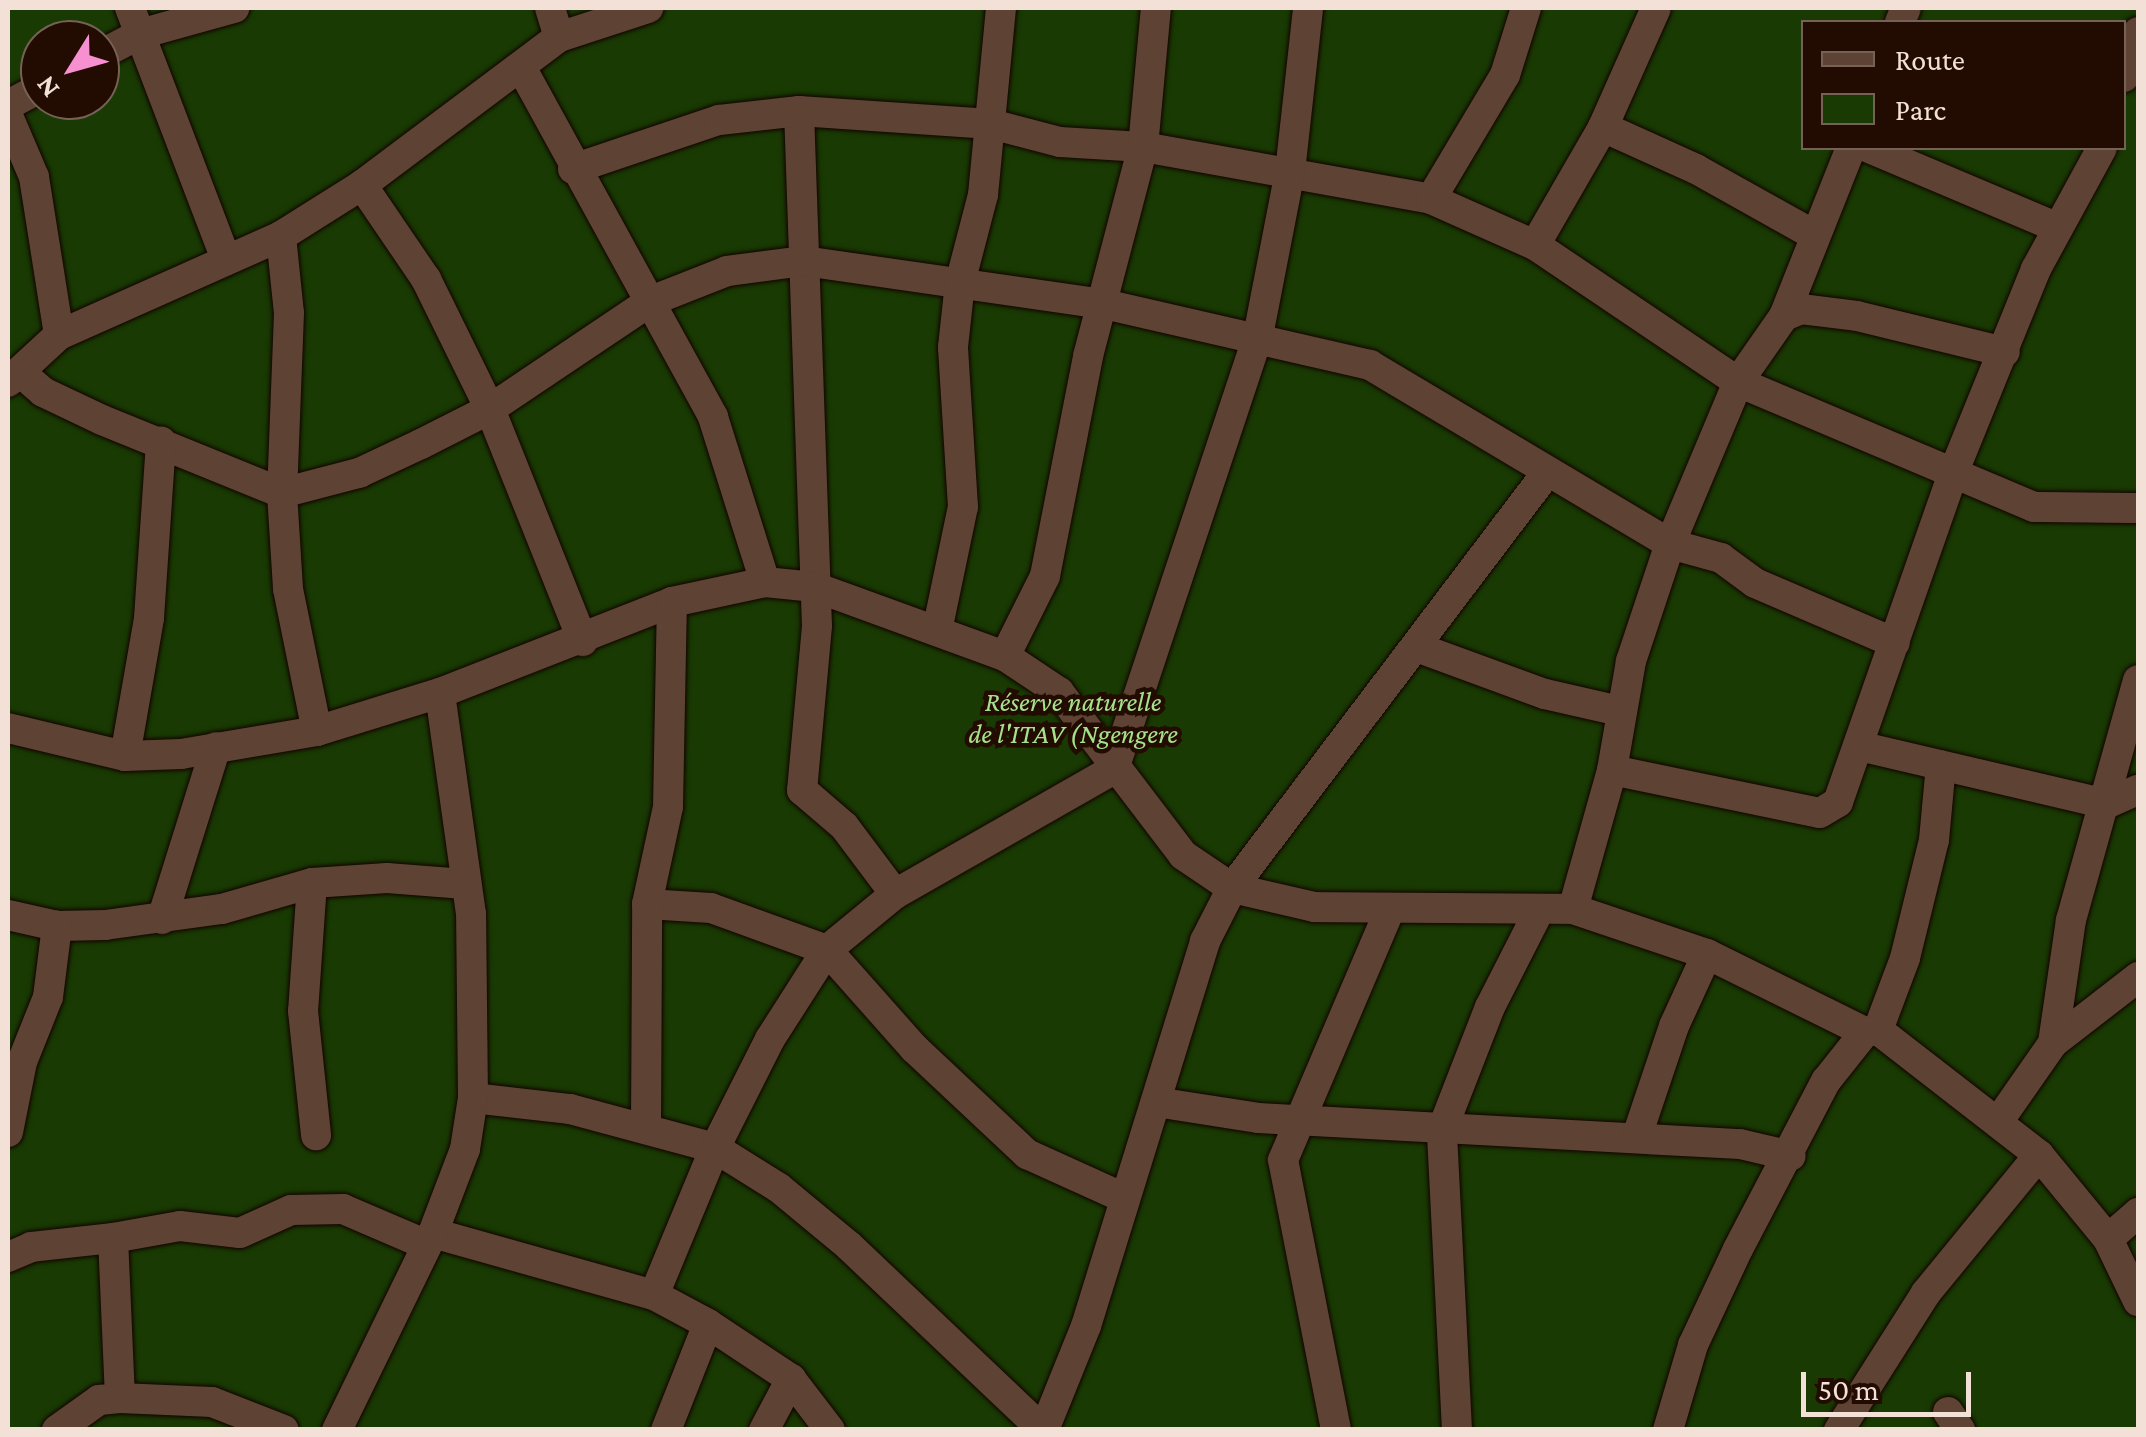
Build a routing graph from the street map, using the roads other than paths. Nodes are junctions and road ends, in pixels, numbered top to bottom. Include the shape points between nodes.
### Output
1 (234, 8) edge
2 (550, 8) edge
3 (648, 8) edge
4 (1001, 8) edge
5 (1156, 8) edge
6 (1308, 8) edge
7 (1526, 8) edge
8 (1656, 8) edge
9 (135, 21) edge
10 (2138, 32) edge
11 (559, 37) junction
12 (522, 69) junction
13 (2126, 71) edge
14 (799, 111) junction
15 (8, 116) edge
16 (991, 124) junction
17 (1603, 127) junction
18 (1143, 147) junction
19 (1850, 150) edge
20 (1874, 150) edge
21 (2101, 150) edge
22 (573, 169) junction
23 (1290, 172) junction
24 (362, 185) junction
25 (1431, 200) junction
26 (2056, 227) junction
27 (1814, 235) junction
28 (282, 236) junction
29 (1535, 245) junction
30 (226, 260) junction
31 (804, 261) junction
32 (960, 283) junction
33 (651, 302) junction
34 (1104, 304) junction
35 (1784, 316) junction
36 (59, 335) junction
37 (1258, 336) junction
38 (2005, 352) junction
39 (14, 377) edge
40 (1738, 382) junction
41 (490, 409) junction
42 (162, 440) junction
43 (1954, 471) junction
44 (1545, 475) junction
45 (282, 494) junction
46 (2138, 508) edge
47 (1670, 544) junction
48 (765, 582) junction
49 (815, 587) junction
50 (672, 602) junction
51 (937, 631) junction
52 (583, 641) junction
53 (1895, 644) junction
54 (1419, 648) junction
55 (1004, 656) junction
56 (2138, 680) edge
57 (440, 693) junction
58 (1620, 712) junction
59 (8, 728) edge
60 (317, 731) junction
61 (1860, 746) junction
62 (216, 748) junction
63 (126, 756) junction
64 (1942, 765) junction
65 (1114, 769) junction
66 (1612, 770) junction
67 (2138, 790) edge
68 (2106, 804) junction
69 (312, 883) junction
70 (464, 884) junction
71 (1232, 888) junction
72 (894, 894) junction
73 (647, 904) junction
74 (1540, 909) junction
75 (1573, 909) junction
76 (1389, 911) junction
77 (8, 916) edge
78 (162, 919) junction
79 (56, 926) junction
80 (827, 950) junction
81 (1707, 954) junction
82 (2138, 978) edge
83 (1871, 1031) junction
84 (2054, 1043) junction
85 (473, 1098) junction
86 (1156, 1102) junction
87 (2000, 1119) junction
88 (1295, 1121) junction
89 (646, 1128) junction
90 (1442, 1130) junction
91 (8, 1132) edge
92 (316, 1136) dead end
93 (1637, 1136) junction
94 (716, 1148) junction
95 (2039, 1155) junction
96 (1791, 1156) junction
97 (1124, 1198) junction
98 (2138, 1213) edge
99 (113, 1238) junction
100 (430, 1239) junction
101 (2108, 1239) junction
102 (8, 1258) edge
103 (654, 1295) junction
104 (2138, 1301) edge
105 (708, 1324) junction
106 (790, 1379) junction
107 (120, 1398) junction
108 (57, 1430) edge
109 (284, 1430) edge
110 (338, 1430) edge
111 (666, 1430) edge
112 (764, 1430) edge
113 (830, 1430) edge
114 (1044, 1430) edge
115 (1336, 1430) edge
116 (1456, 1430) edge
117 (1668, 1430) edge
118 (1839, 1430) edge

1 - 9 street
2 - 11 street
3 - 11 street
4 - 16 street
5 - 18 street
6 - 23 street
7 - 25 street via 1504,75
8 - 17 street
9 - 30 street
10 - 13 street
11 - 12 street
12 - 22 street
12 - 24 street
14 - 16 street
14 - 22 street via 719,120
14 - 31 street
15 - 36 street via 34,178
16 - 18 street via 1060,142
16 - 32 street via 984,195
17 - 27 street via 1696,168
17 - 29 street
18 - 23 street
18 - 34 street
19 - 27 street
20 - 26 street
21 - 26 street
22 - 33 street
23 - 25 street
23 - 37 street
24 - 28 street
24 - 41 street via 426,279
25 - 29 street
26 - 38 street
27 - 35 street
28 - 30 street
28 - 45 street via 288,313
29 - 40 street
30 - 36 street
31 - 32 street
31 - 33 street via 727,271
31 - 49 street
32 - 34 street
32 - 51 street via 952,347 963,508
33 - 41 street
33 - 48 street via 712,417
34 - 37 street
34 - 55 street via 1058,491 1045,576
35 - 38 street via 1800,309 1857,316
35 - 40 street
36 - 39 street
37 - 44 street via 1370,365 1466,418
37 - 65 street
38 - 43 street
39 - 42 street
40 - 43 street
40 - 47 street
41 - 45 street via 359,474
41 - 52 street
42 - 45 street
42 - 63 street via 149,618
43 - 46 street via 2034,507
43 - 53 street
44 - 47 street
44 - 54 street
45 - 60 street via 288,589
47 - 53 street via 1721,558 1755,583
47 - 58 street
48 - 49 street
48 - 50 street
49 - 51 street
49 - 72 street via 802,790 844,826
50 - 52 street
50 - 73 street via 668,807
51 - 55 street
52 - 57 street
53 - 61 street
54 - 58 street via 1544,694
54 - 71 street
55 - 65 street via 1059,692
56 - 68 street
57 - 60 street
57 - 70 street
58 - 66 street
59 - 63 street
60 - 62 street
61 - 64 street
61 - 66 street via 1838,802 1820,813
62 - 63 street
62 - 78 street
64 - 68 street
64 - 83 street via 1934,840 1905,958
65 - 71 street via 1183,854
65 - 72 street
66 - 75 street
67 - 68 street
68 - 84 street via 2071,920
69 - 70 street via 387,878
69 - 78 street
69 - 92 street via 304,1011
70 - 85 street via 471,914
71 - 76 street via 1314,907
71 - 86 street via 1205,941
72 - 80 street
73 - 80 street via 711,908
73 - 89 street
74 - 75 street
74 - 76 street
74 - 90 street via 1490,1007
75 - 81 street
76 - 88 street
77 - 79 street
78 - 79 street
79 - 91 street via 48,997 22,1062
80 - 94 street via 770,1040
80 - 97 street via 997,1130 1027,1154
81 - 83 street
81 - 93 street
82 - 84 street
83 - 87 street
83 - 96 street via 1826,1081
84 - 87 street
85 - 89 street via 570,1109
85 - 100 street via 465,1149
86 - 88 street
86 - 97 street
87 - 95 street
88 - 90 street
88 - 115 street via 1282,1160 1284,1182
89 - 94 street
90 - 93 street
90 - 116 street
93 - 96 street via 1740,1144
94 - 103 street
94 - 114 street via 779,1188 860,1256
95 - 101 street
95 - 118 street via 1926,1293
96 - 117 street via 1692,1345
97 - 114 street via 1086,1326
98 - 101 street
99 - 100 street via 180,1226 240,1233 291,1210 343,1208
99 - 102 street via 31,1247
99 - 107 street
100 - 103 street
100 - 110 street
101 - 104 street
103 - 105 street
105 - 106 street
105 - 111 street
106 - 112 street
106 - 113 street
107 - 108 street via 99,1400
107 - 109 street via 212,1402

